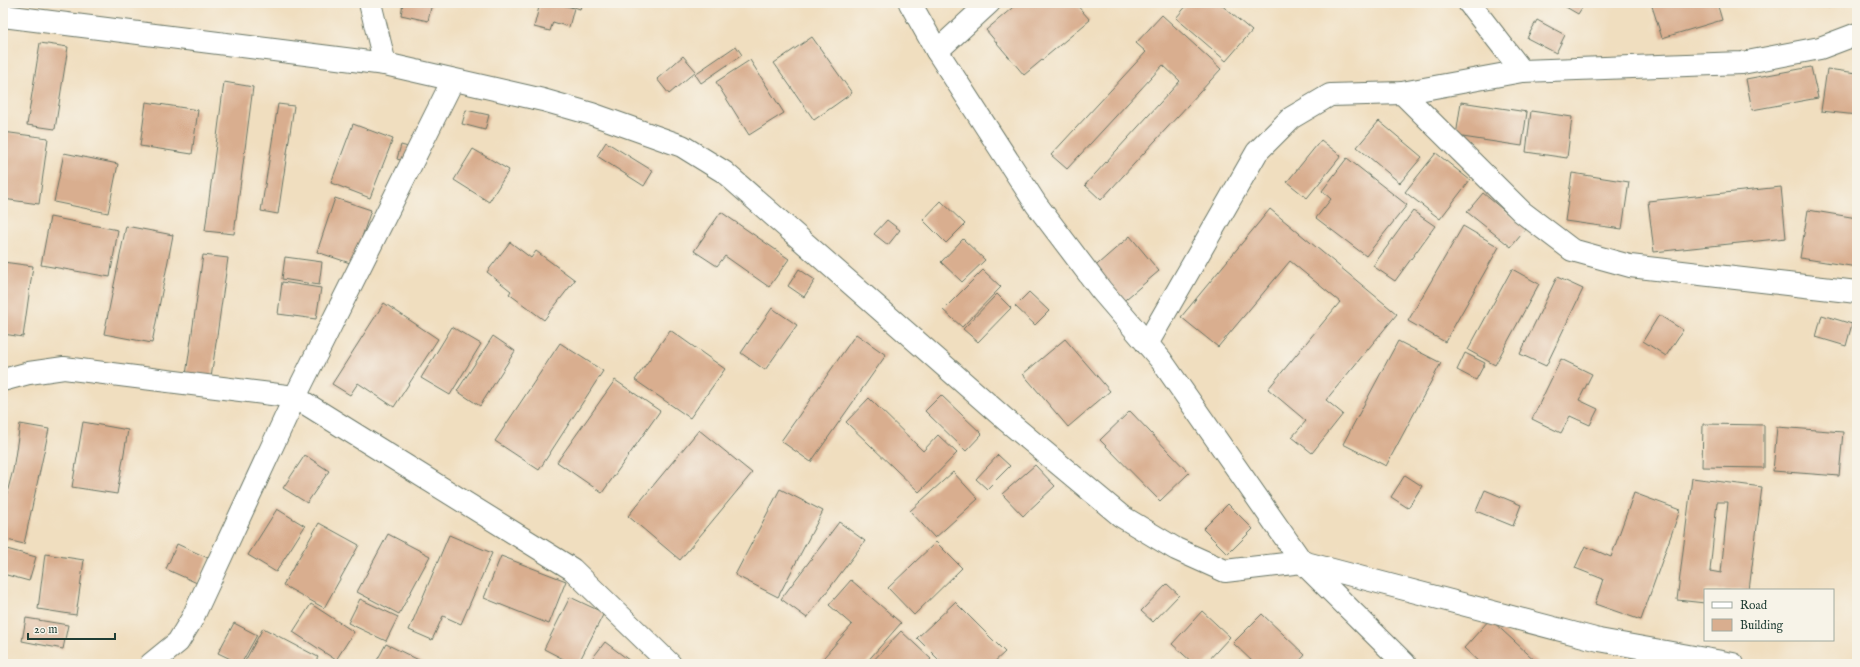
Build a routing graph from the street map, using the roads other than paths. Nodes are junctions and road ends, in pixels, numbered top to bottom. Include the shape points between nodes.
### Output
1 (370, 3) edge
2 (910, 3) edge
3 (989, 3) edge
4 (1470, 3) edge
5 (3, 16) edge
6 (1857, 34) edge
7 (937, 51) junction
8 (385, 64) junction
9 (1522, 71) junction
10 (453, 80) junction
11 (1402, 94) junction
12 (1857, 292) edge
13 (1147, 344) junction
14 (3, 380) edge
15 (295, 397) junction
16 (1302, 562) junction
17 (178, 642) junction
18 (151, 664) edge
19 (176, 664) edge
20 (670, 664) edge
21 (1405, 664) edge
22 (1733, 664) edge

1 - 8 street
2 - 7 street
3 - 7 street
4 - 9 street
5 - 8 street
6 - 9 street via 1820,48 1742,63
7 - 13 street via 1036,204 1101,290
8 - 10 street
9 - 11 street
10 - 15 street
10 - 16 street via 592,114 682,146 724,172 1006,420 1121,516 1176,549 1225,571
11 - 12 street via 1522,212 1572,250 1630,266
11 - 13 street via 1330,95 1291,118 1257,152
13 - 16 street
14 - 15 street via 64,368
15 - 17 street via 195,612
15 - 20 street via 572,569
16 - 21 street
16 - 22 street via 1599,640
17 - 18 street
17 - 19 street

